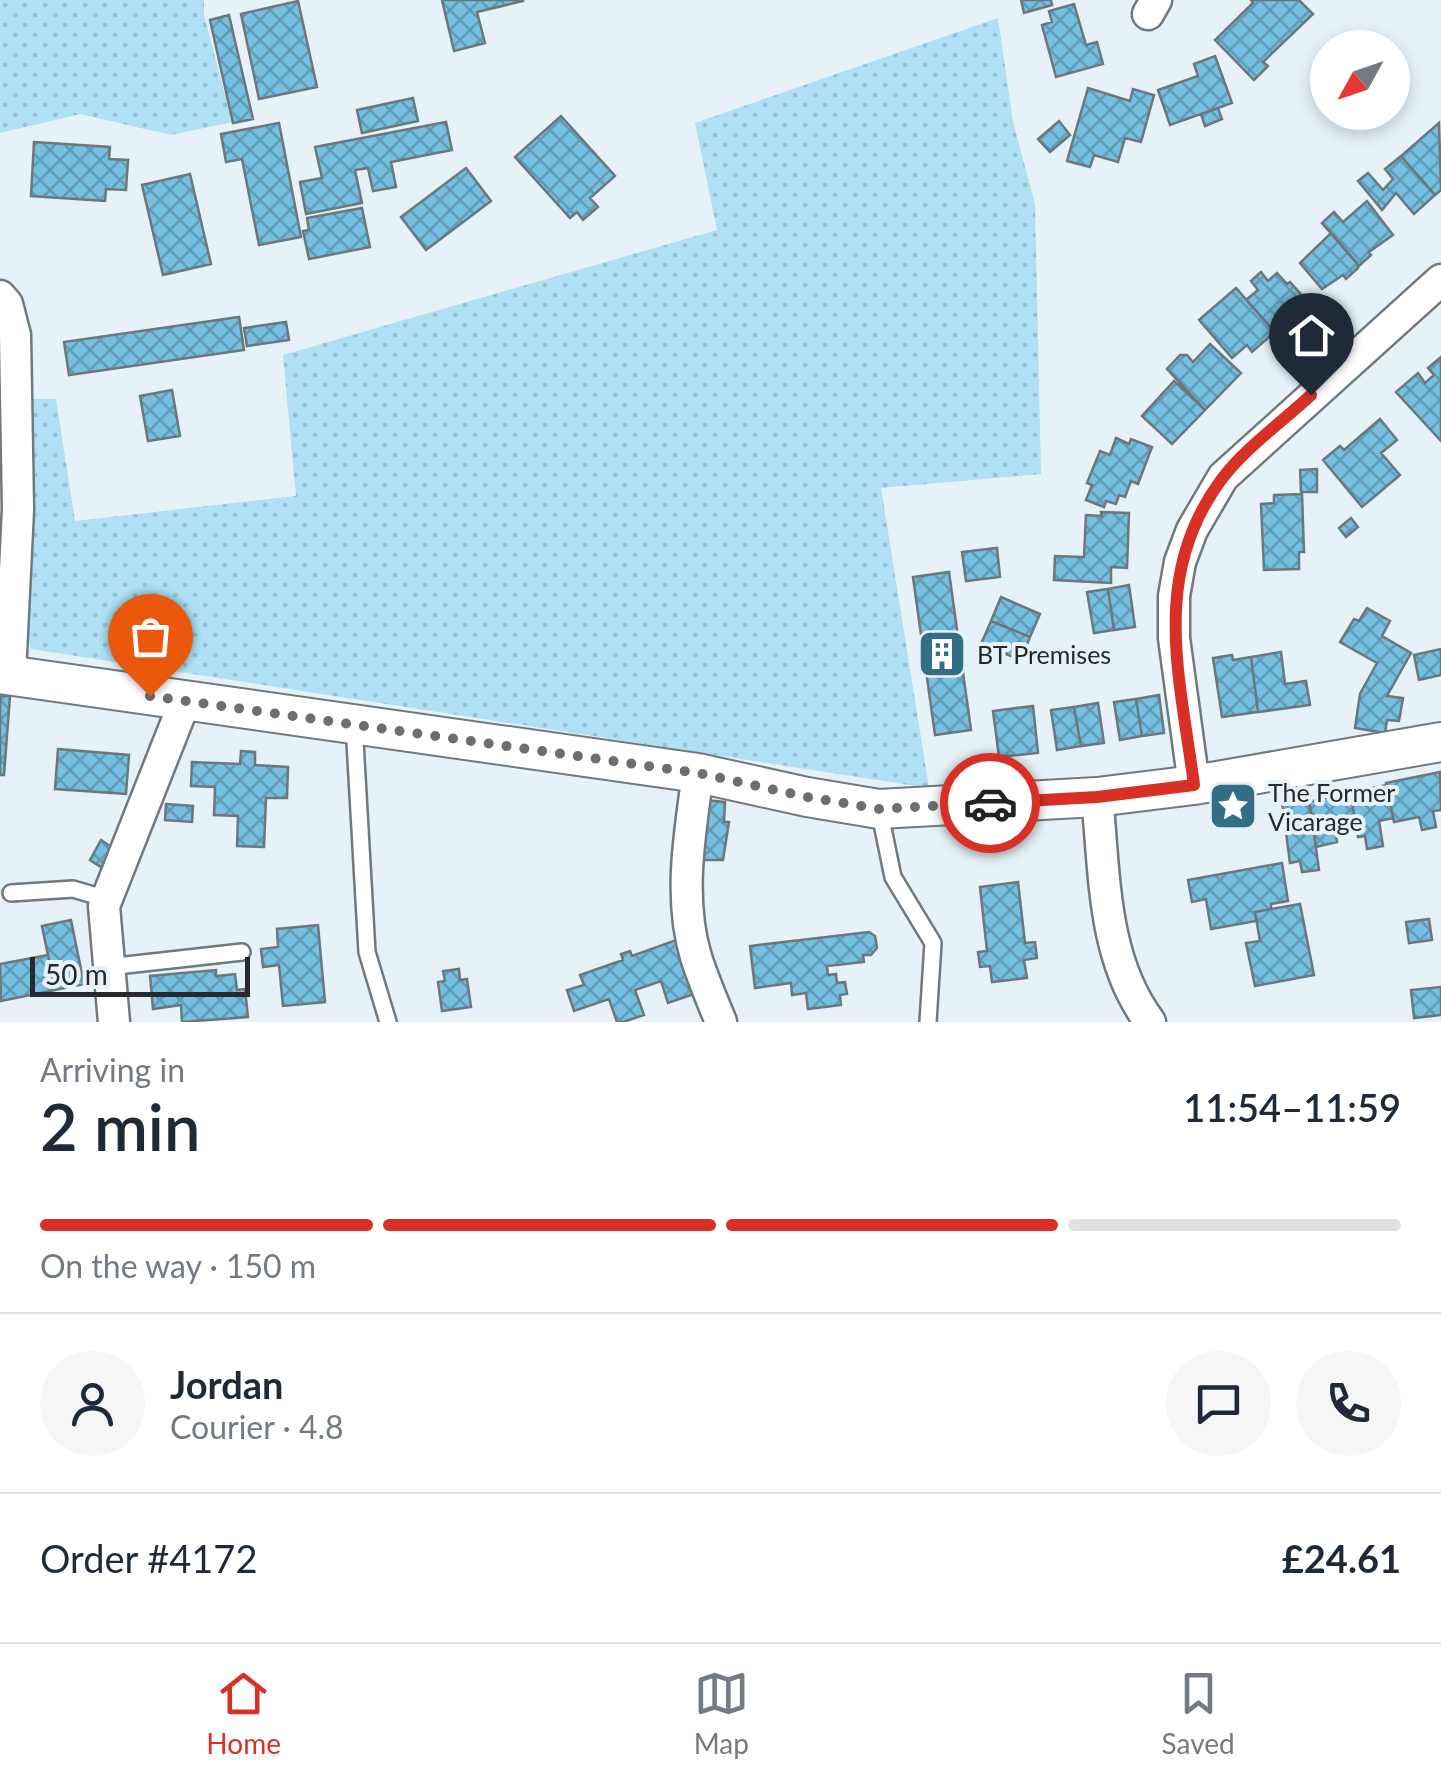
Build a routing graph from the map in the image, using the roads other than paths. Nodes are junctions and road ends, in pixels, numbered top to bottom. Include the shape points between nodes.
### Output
1 (1441, 280) edge
2 (0, 296) edge
3 (5, 674) edge
4 (185, 701) junction
5 (354, 724) junction
6 (1441, 742) edge
7 (698, 773) junction
8 (1194, 785) junction
9 (1097, 797) junction
10 (879, 809) junction
11 (10, 894) dead end
12 (106, 898) junction
13 (242, 952) dead end
14 (108, 967) junction
15 (114, 1022) edge
16 (388, 1022) edge
17 (721, 1022) edge
18 (928, 1022) edge
19 (1150, 1022) edge

1 - 8 street via 1223,477 1192,530 1174,596 1174,638
2 - 3 street via 15,335 18,509
3 - 4 street
4 - 5 street
4 - 12 street
5 - 7 street
5 - 16 lane via 368,952
6 - 8 street
7 - 10 street
7 - 17 street via 686,864 689,922
8 - 9 street
9 - 10 street
9 - 19 street via 1110,932 1123,978
10 - 18 lane via 893,877 933,943
11 - 12 lane via 72,890
12 - 14 street
13 - 14 lane
14 - 15 street

